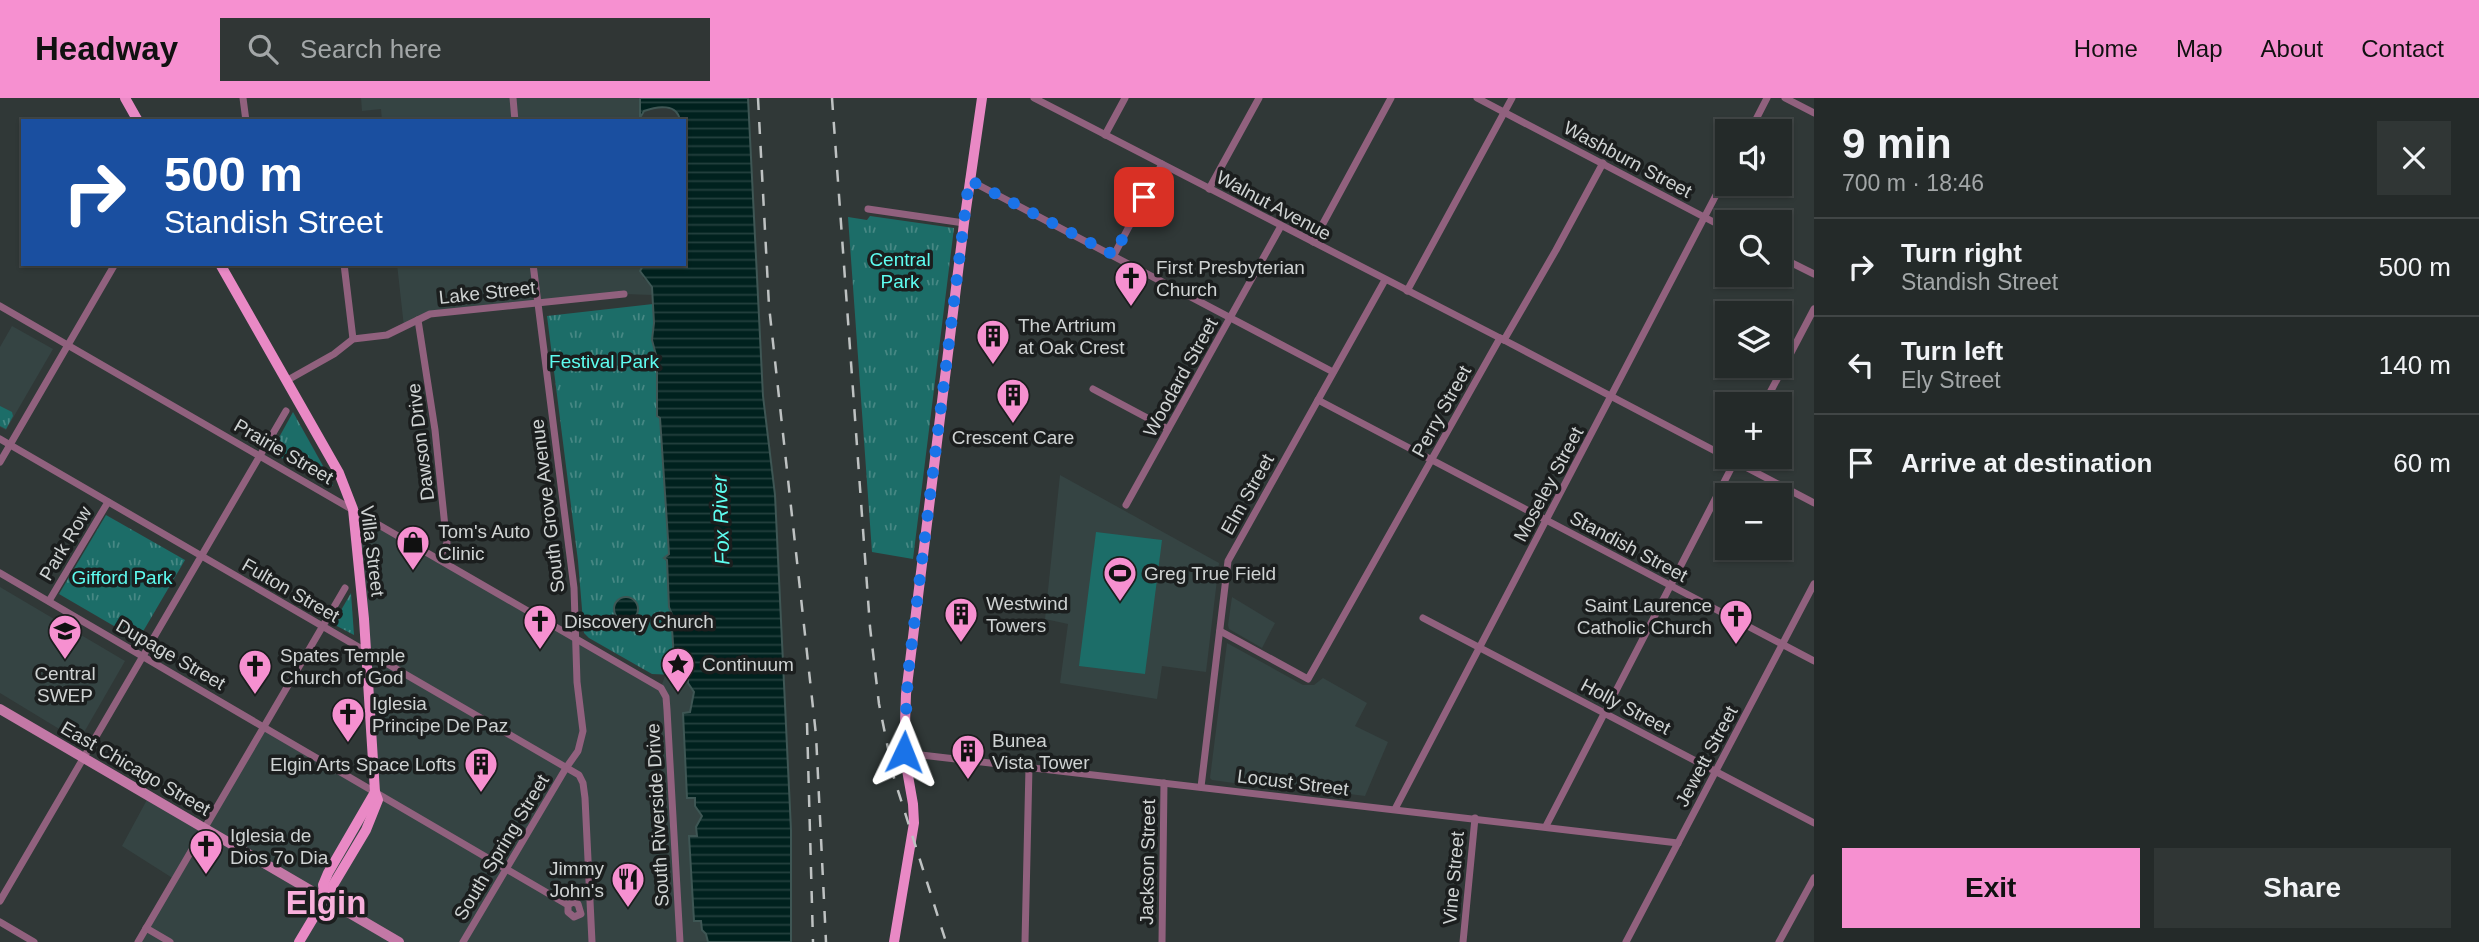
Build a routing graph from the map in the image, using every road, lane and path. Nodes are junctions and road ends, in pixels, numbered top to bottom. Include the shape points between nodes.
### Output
1 (125, 98) edge
2 (243, 98) edge
3 (513, 98) edge
4 (982, 98) edge
5 (1034, 98) edge
6 (1125, 98) edge
7 (1259, 98) edge
8 (1391, 98) edge
9 (1477, 98) edge
10 (1511, 98) edge
11 (1767, 98) edge
12 (1785, 98) edge
13 (1504, 112) junction
14 (1814, 113) edge
15 (137, 119) edge
16 (246, 119) edge
17 (516, 119) edge
18 (1756, 119) edge
19 (1105, 135) junction
20 (1603, 163) junction
21 (1162, 164) junction
22 (969, 180) junction
23 (1209, 189) junction
24 (1716, 196) edge
25 (867, 209) dead end
26 (1705, 217) junction
27 (1715, 222) edge
28 (964, 223) junction
29 (1281, 226) junction
30 (1312, 243) junction
31 (1114, 255) junction
32 (1792, 263) edge
33 (114, 266) edge
34 (221, 266) edge
35 (344, 266) edge
36 (533, 266) edge
37 (1814, 275) edge
38 (1385, 280) junction
39 (1407, 291) junction
40 (624, 294) dead end
41 (538, 303) junction
42 (0, 306) edge
43 (1814, 309) edge
44 (1230, 318) junction
45 (418, 320) junction
46 (353, 339) junction
47 (1502, 339) junction
48 (68, 345) junction
49 (1334, 372) junction
50 (286, 381) junction
51 (1093, 389) dead end
52 (1770, 392) edge
53 (1611, 397) junction
54 (1318, 400) junction
55 (286, 411) dead end
56 (1168, 429) junction
57 (0, 439) edge
58 (10, 445) junction
59 (1715, 449) edge
60 (260, 456) junction
61 (0, 461) edge
62 (1431, 461) junction
63 (1731, 469) edge
64 (1754, 469) edge
65 (108, 502) junction
66 (1814, 503) edge
67 (1126, 505) dead end
68 (353, 509) junction
69 (1546, 520) junction
70 (201, 556) junction
71 (439, 559) junction
72 (0, 573) edge
73 (1814, 584) edge
74 (1670, 586) junction
75 (345, 587) dead end
76 (49, 601) junction
77 (1423, 618) dead end
78 (323, 626) junction
79 (1220, 631) junction
80 (576, 639) junction
81 (1782, 644) junction
82 (1480, 648) junction
83 (365, 652) junction
84 (143, 656) junction
85 (1814, 661) edge
86 (661, 688) joint
87 (0, 709) edge
88 (1605, 713) junction
89 (263, 727) junction
90 (904, 752) junction
91 (84, 757) junction
92 (1028, 767) junction
93 (566, 768) junction
94 (1716, 771) junction
95 (1164, 783) junction
96 (1201, 787) junction
97 (375, 792) junction
98 (1395, 809) junction
99 (1475, 818) junction
100 (1814, 822) edge
101 (1546, 826) junction
102 (204, 828) junction
103 (1678, 843) junction
104 (506, 869) junction
105 (1814, 878) edge
106 (325, 898) junction
107 (0, 901) edge
108 (590, 912) junction
109 (0, 922) edge
110 (146, 928) junction
111 (34, 942) edge
112 (138, 942) edge
113 (170, 942) edge
114 (299, 942) edge
115 (398, 942) edge
116 (463, 942) edge
117 (592, 942) edge
118 (680, 942) edge
119 (894, 942) edge
120 (1025, 942) edge
121 (1162, 942) edge
122 (1463, 942) edge
123 (1626, 942) edge
124 (1779, 942) edge

1 - 15 main road
2 - 16 street
3 - 17 street
4 - 22 main road
5 - 19 street, Walnut Avenue
6 - 19 street
7 - 23 street
8 - 30 street
9 - 13 street, Washburn Street
10 - 13 street
11 - 18 street
12 - 14 street
13 - 20 street, Washburn Street
13 - 39 street
19 - 21 street, Walnut Avenue
20 - 26 street, Washburn Street
20 - 47 street, Perry Street
21 - 23 street, Walnut Avenue
21 - 31 street
22 - 28 main road
22 - 31 street
23 - 29 street, Walnut Avenue
24 - 26 street, Moseley Street
25 - 28 street
26 - 27 street, Washburn Street
26 - 53 street, Moseley Street
28 - 90 main road via 906,694
29 - 30 street, Walnut Avenue
29 - 44 street, Woodard Street
30 - 38 street, Walnut Avenue
31 - 44 street
32 - 37 street
33 - 48 street
34 - 50 main road, Villa Street
35 - 46 street
36 - 41 street, South Grove Avenue
38 - 39 street, Walnut Avenue
38 - 49 street, Elm Street
39 - 47 street, Walnut Avenue
40 - 41 street, Lake Street
41 - 45 street, Lake Street via 430,314
41 - 80 street, South Grove Avenue via 574,588
42 - 48 street, Prairie Street
43 - 52 street
44 - 49 street
44 - 56 street, Woodard Street
45 - 46 street, Lake Street via 387,335
45 - 71 street, Dawson Drive via 446,535
46 - 50 street, Lake Street
47 - 53 street, Walnut Avenue
47 - 62 street, Perry Street
48 - 58 street
48 - 60 street, Prairie Street
49 - 54 street, Elm Street
50 - 68 main road, Villa Street via 339,473
51 - 56 street
53 - 59 street, Walnut Avenue
53 - 69 street, Moseley Street
54 - 62 street, Standish Street
54 - 79 street, Elm Street via 1228,561
55 - 60 street
56 - 67 street, Woodard Street
57 - 58 street, Fulton Street
58 - 61 street
58 - 65 street, Fulton Street
60 - 68 street, Prairie Street
60 - 70 street
62 - 69 street, Standish Street
62 - 79 street, Perry Street via 1308,678
63 - 74 street
64 - 66 street, Walnut Avenue
65 - 70 street, Fulton Street
65 - 76 street, Park Row
68 - 71 street, Prairie Street
68 - 83 main road, Villa Street
69 - 74 street, Standish Street
69 - 82 street, Moseley Street
70 - 78 street, Fulton Street
70 - 84 street
71 - 80 street, Prairie Street
72 - 76 street, Dupage Street
73 - 81 street, Jewett Street
74 - 81 street, Standish Street
74 - 88 street
75 - 78 street
76 - 84 street, Dupage Street
77 - 82 street, Holly Street
78 - 83 street, Fulton Street
78 - 89 street
79 - 96 street, Elm Street
80 - 86 street, Prairie Street
80 - 93 street, South Grove Avenue via 583,731 578,751
81 - 85 street, Standish Street
81 - 94 street, Jewett Street
82 - 88 street, Holly Street
82 - 98 street, Moseley Street
83 - 93 street, Fulton Street
83 - 97 main road, Villa Street
84 - 89 street, Dupage Street
84 - 91 street
86 - 118 street, South Riverside Drive via 667,710
87 - 91 street, East Chicago Street
88 - 94 street, Holly Street
88 - 101 street
89 - 97 street, Dupage Street
89 - 102 street
90 - 92 street, Locust Street
90 - 119 main road via 914,823
91 - 102 street, East Chicago Street
91 - 107 street
92 - 95 street, Locust Street
92 - 120 street
93 - 104 street, South Spring Street
93 - 108 street via 583,783
94 - 100 street, Holly Street
94 - 103 street, Jewett Street
95 - 96 street, Locust Street
95 - 121 street, Jackson Street
96 - 98 street, Locust Street
97 - 104 street, Dupage Street
97 - 106 main road, Villa Street via 377,806 369,824
98 - 99 street, Locust Street
99 - 101 street, Locust Street
99 - 122 street, Vine Street
101 - 103 street, Locust Street
102 - 106 street, East Chicago Street
102 - 110 street
103 - 123 street, Jewett Street
104 - 108 street, Dupage Street via 568,905 578,904 581,912
104 - 116 street, South Spring Street
105 - 124 street
106 - 114 main road, Villa Street
106 - 115 street, East Chicago Street
108 - 117 street
109 - 111 street
110 - 112 street
110 - 113 street

